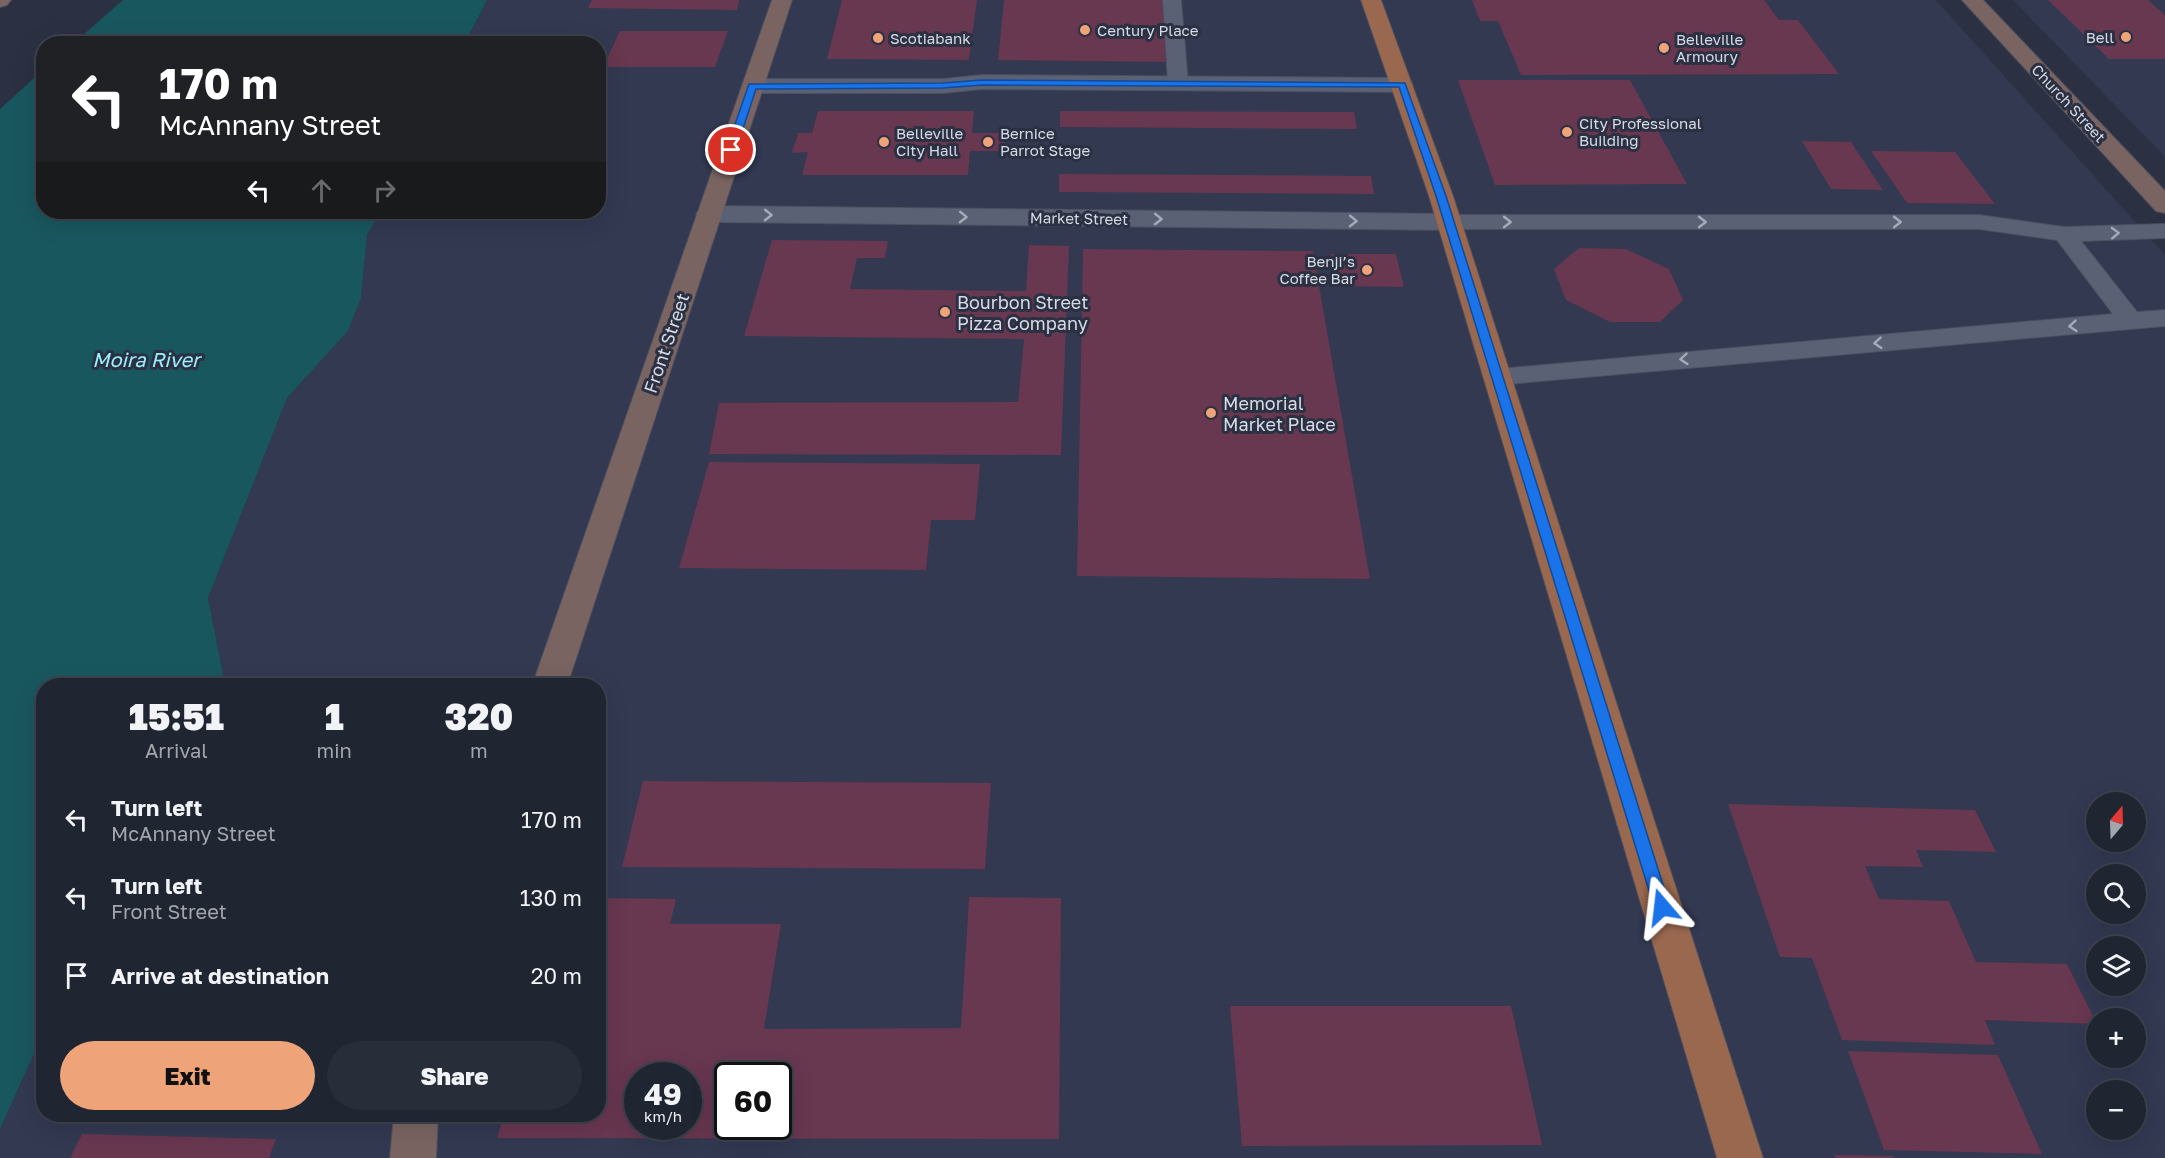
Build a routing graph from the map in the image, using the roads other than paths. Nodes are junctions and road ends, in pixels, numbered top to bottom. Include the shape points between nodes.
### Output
1 (782, 0) edge
2 (1172, 0) edge
3 (1371, 0) edge
4 (1972, 0) edge
5 (1178, 83) junction
6 (1402, 85) junction
7 (753, 86) junction
8 (2165, 206) edge
9 (709, 214) junction
10 (1449, 222) junction
11 (2165, 231) edge
12 (2064, 234) junction
13 (2165, 318) edge
14 (2131, 321) junction
15 (1497, 375) junction
16 (552, 678) edge
17 (415, 1122) edge
18 (413, 1158) edge
19 (1740, 1158) edge

1 - 7 main road, Front Street
2 - 5 lane
3 - 6 main road
4 - 8 main road, Church Street
5 - 6 street
5 - 7 street
6 - 10 main road
7 - 9 main road, Front Street
9 -> 10 street, Market Street
9 - 16 main road, Front Street
10 -> 12 lane via 1979,222
10 - 15 main road
12 -> 11 lane
12 - 14 lane
13 - 14 lane
14 -> 15 lane
15 - 19 main road
17 - 18 main road

